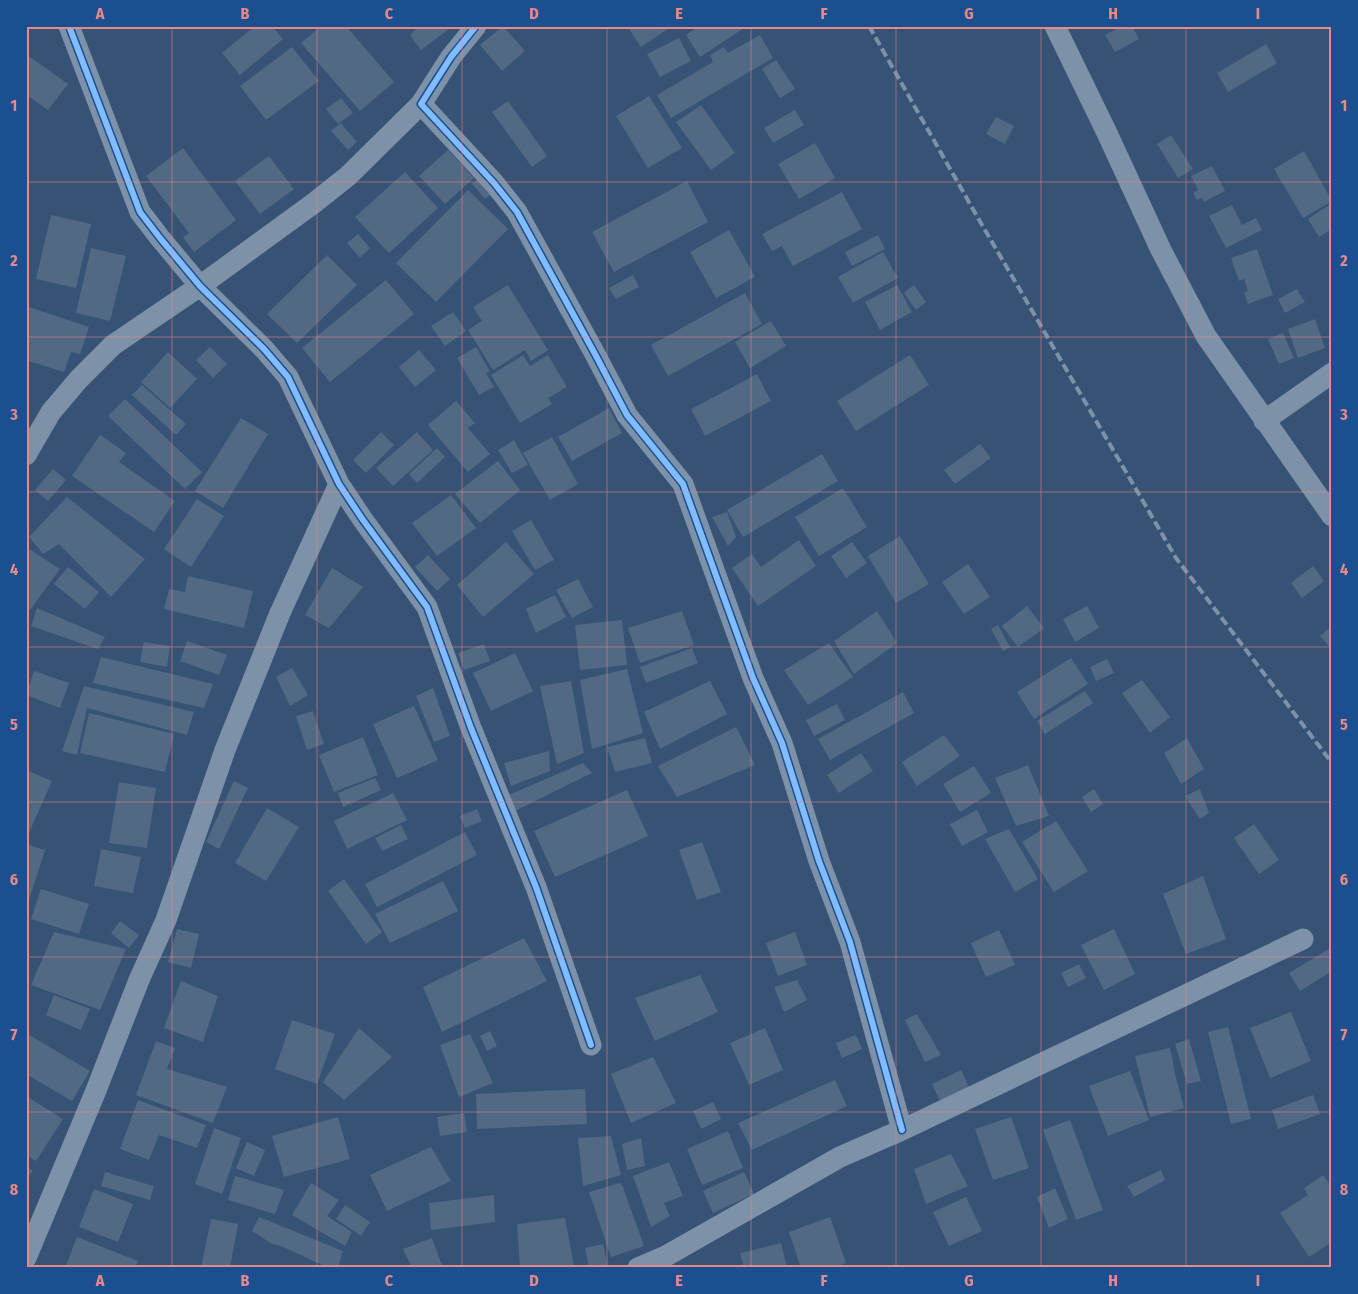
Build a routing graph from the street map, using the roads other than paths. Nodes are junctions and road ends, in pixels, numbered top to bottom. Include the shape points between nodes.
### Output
1 (476, 26) edge
2 (1055, 26) edge
3 (72, 27) edge
4 (420, 104) junction
5 (200, 286) junction
6 (1332, 373) edge
7 (1264, 421) junction
8 (26, 455) edge
9 (339, 484) junction
10 (1332, 516) edge
11 (1303, 939) dead end
12 (591, 1045) dead end
13 (902, 1130) junction
14 (26, 1258) edge
15 (638, 1268) edge

1 - 4 street
2 - 7 street via 1161,250 1206,336
3 - 5 street via 140,212
4 - 5 street via 348,176
4 - 13 street via 517,212 627,416 683,484 753,678 782,743 819,861 850,942
5 - 8 street via 113,345 51,412
5 - 9 street via 288,377
6 - 7 street
7 - 10 street
9 - 12 street via 427,607 471,728 536,887
9 - 14 street via 277,622 225,750 166,920
11 - 13 street
13 - 15 street via 840,1157 666,1256

